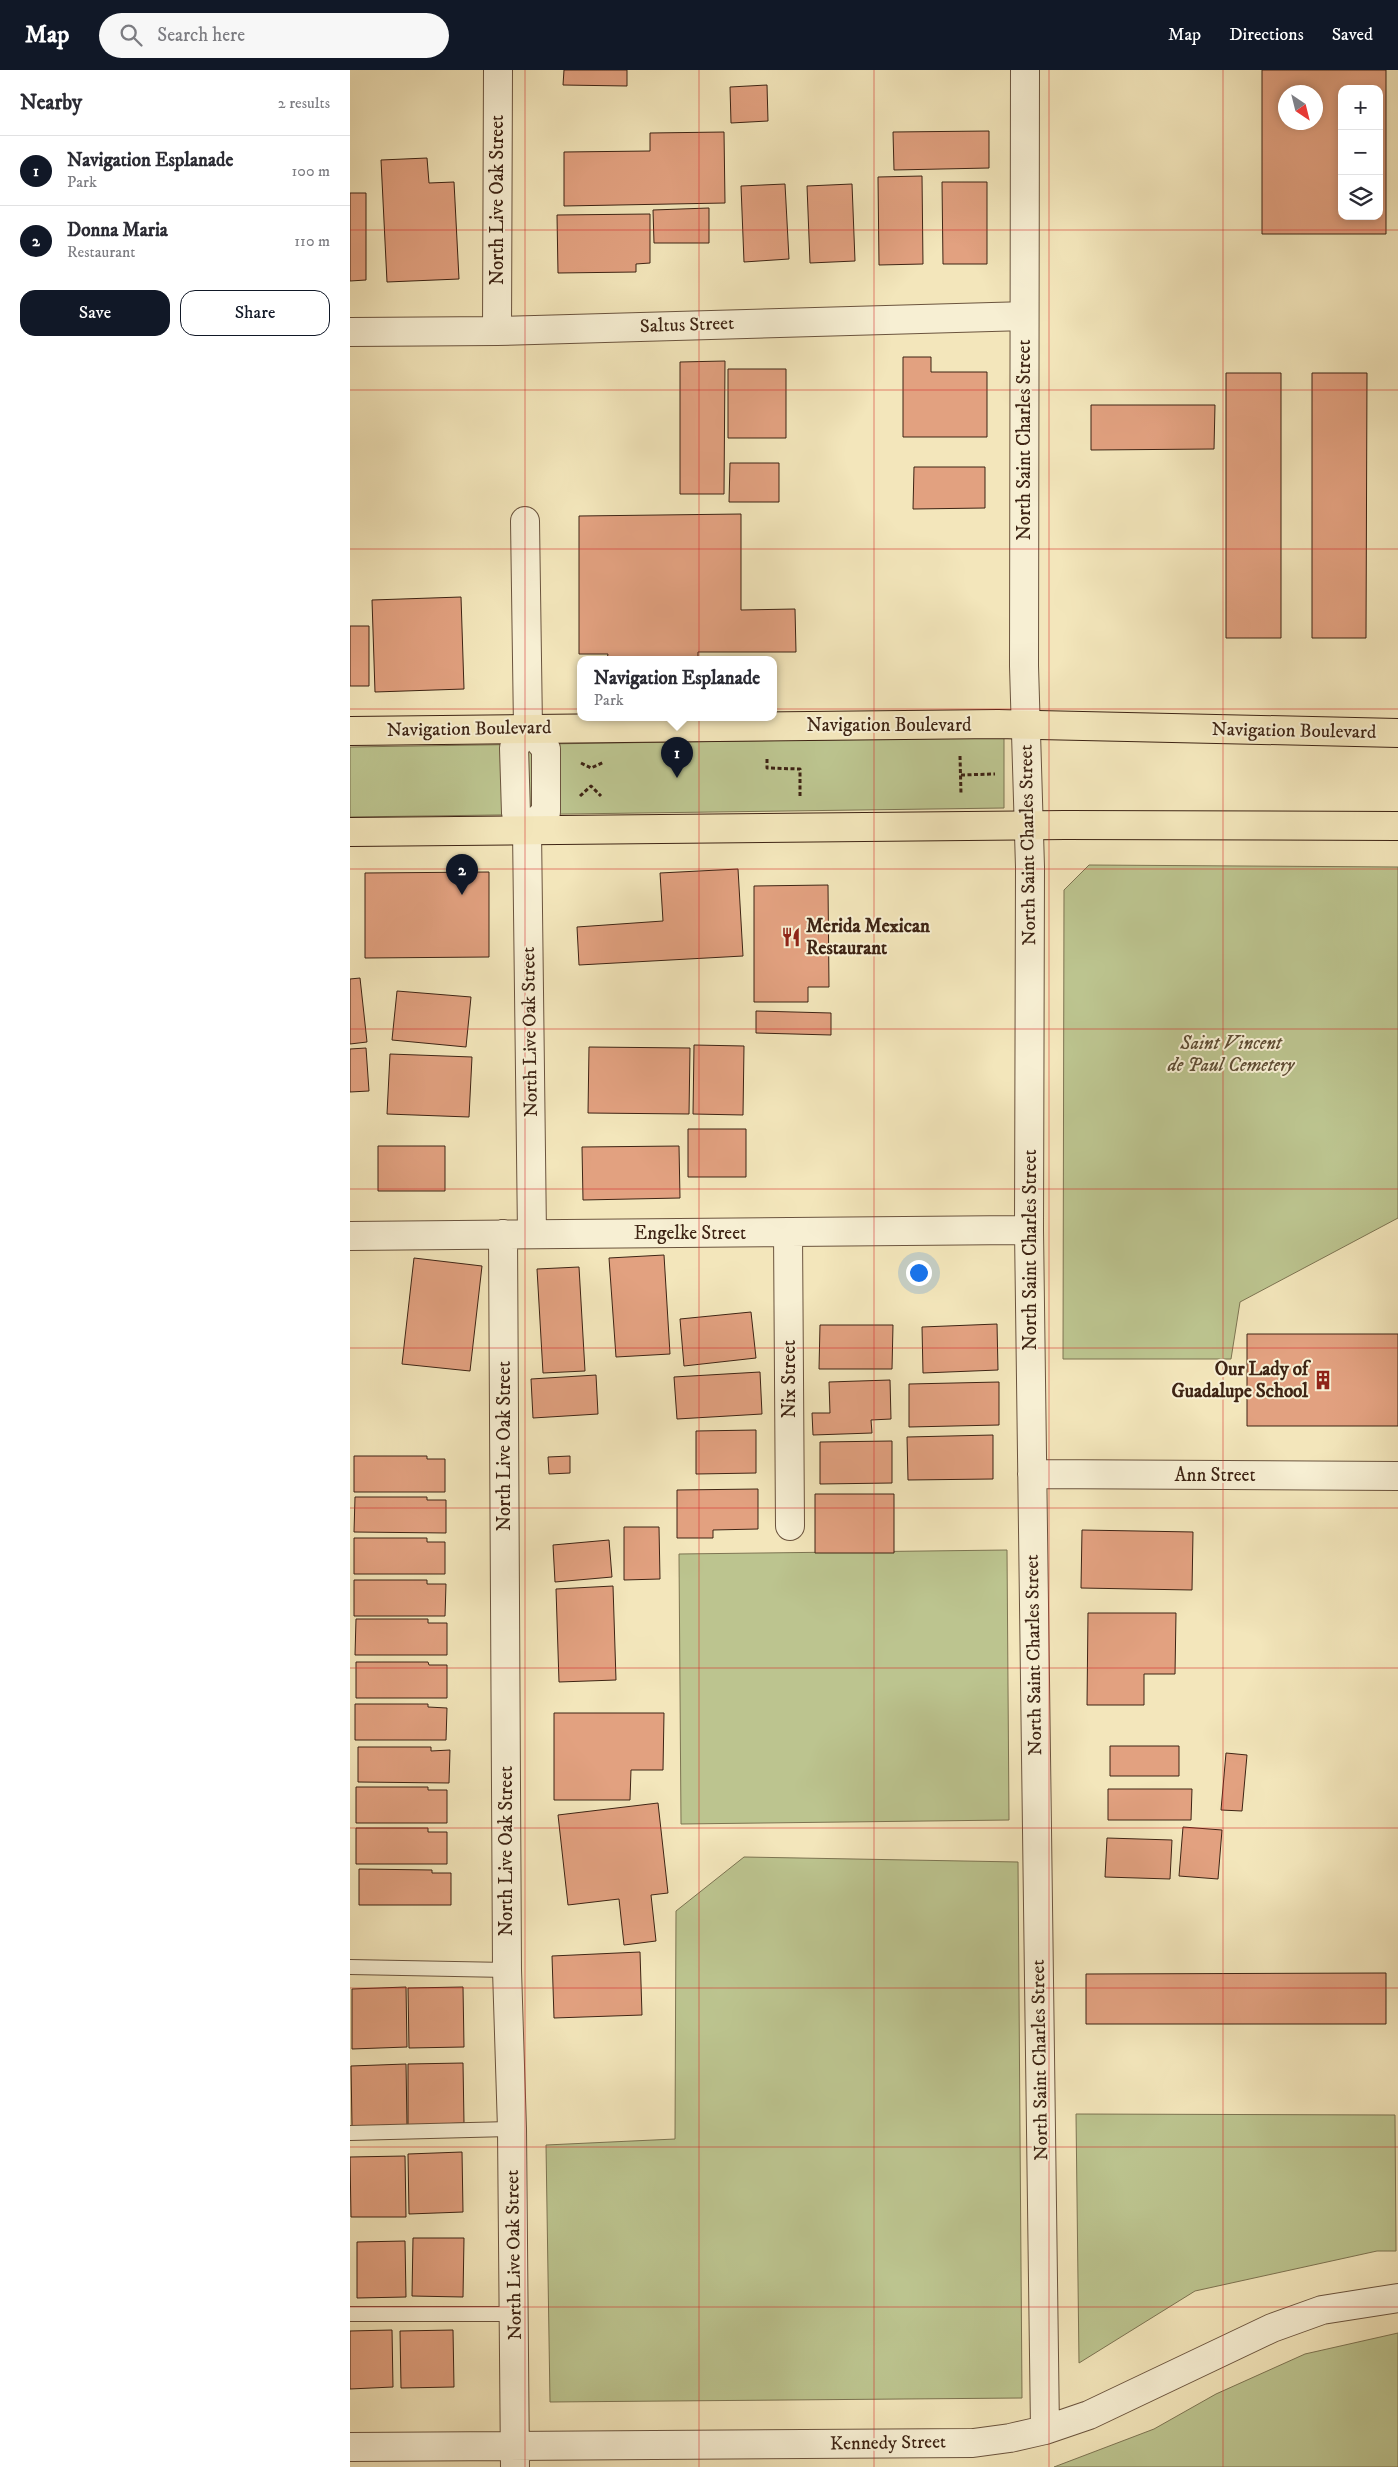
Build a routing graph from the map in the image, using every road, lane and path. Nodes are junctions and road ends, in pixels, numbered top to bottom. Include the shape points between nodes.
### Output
1 (498, 70) edge
2 (1025, 70) edge
3 (1023, 316) junction
4 (497, 331) junction
5 (350, 332) edge
6 (526, 521) dead end
7 (1027, 724) junction
8 (528, 728) junction
9 (350, 731) edge
10 (1398, 733) edge
11 (767, 749) dead end
12 (960, 749) dead end
13 (576, 760) dead end
14 (606, 762) dead end
15 (998, 774) dead end
16 (961, 775) junction
17 (952, 794) dead end
18 (790, 796) dead end
19 (800, 796) junction
20 (810, 796) dead end
21 (575, 799) dead end
22 (603, 799) dead end
23 (800, 804) dead end
24 (1029, 825) junction
25 (1398, 826) edge
26 (527, 830) junction
27 (350, 832) edge
28 (1029, 1230) junction
29 (788, 1232) junction
30 (503, 1234) junction
31 (532, 1234) junction
32 (350, 1236) edge
33 (1032, 1474) junction
34 (1398, 1476) edge
35 (790, 1526) dead end
36 (350, 1966) edge
37 (507, 1970) junction
38 (512, 2128) junction
39 (350, 2133) edge
40 (1398, 2298) edge
41 (350, 2314) edge
42 (515, 2314) junction
43 (1045, 2430) junction
44 (350, 2446) edge
45 (515, 2457) edge

1 - 4 street, North Live Oak Street
2 - 3 street, North Saint Charles Street
3 - 4 street, Saltus Street
3 - 7 street, North Saint Charles Street via 1024,675
4 - 5 street, Saltus Street
6 - 8 street
7 - 8 main road, Navigation Boulevard
7 - 10 main road, Navigation Boulevard
7 - 24 street, North Saint Charles Street
8 - 9 main road, Navigation Boulevard
8 - 26 street via 546,749 546,812
11 - 19 path via 767,768 800,768
12 - 16 path
13 - 14 path via 591,768
15 - 16 path
16 - 17 path via 961,794
18 - 19 path
19 - 20 path
19 - 23 path
21 - 22 path via 591,786
24 - 25 main road
24 - 26 main road
24 - 28 street, North Saint Charles Street
26 - 27 main road
26 - 31 street, North Live Oak Street
28 - 29 street, Engelke Street
28 - 33 street, North Saint Charles Street
29 - 31 street, Engelke Street
29 - 35 street, Nix Street
30 - 31 street, Engelke Street
30 - 32 street, Engelke Street
30 - 37 street, North Live Oak Street
33 - 34 street, Ann Street
33 - 43 street, North Saint Charles Street
36 - 37 lane
37 - 38 street, North Live Oak Street
38 - 39 lane
38 - 42 street, North Live Oak Street
40 - 43 street, Kennedy Street via 1322,2310 1272,2328 1089,2415
41 - 42 lane
42 - 45 street, North Live Oak Street
43 - 45 street, Kennedy Street via 973,2442
44 - 45 street, Kennedy Street

